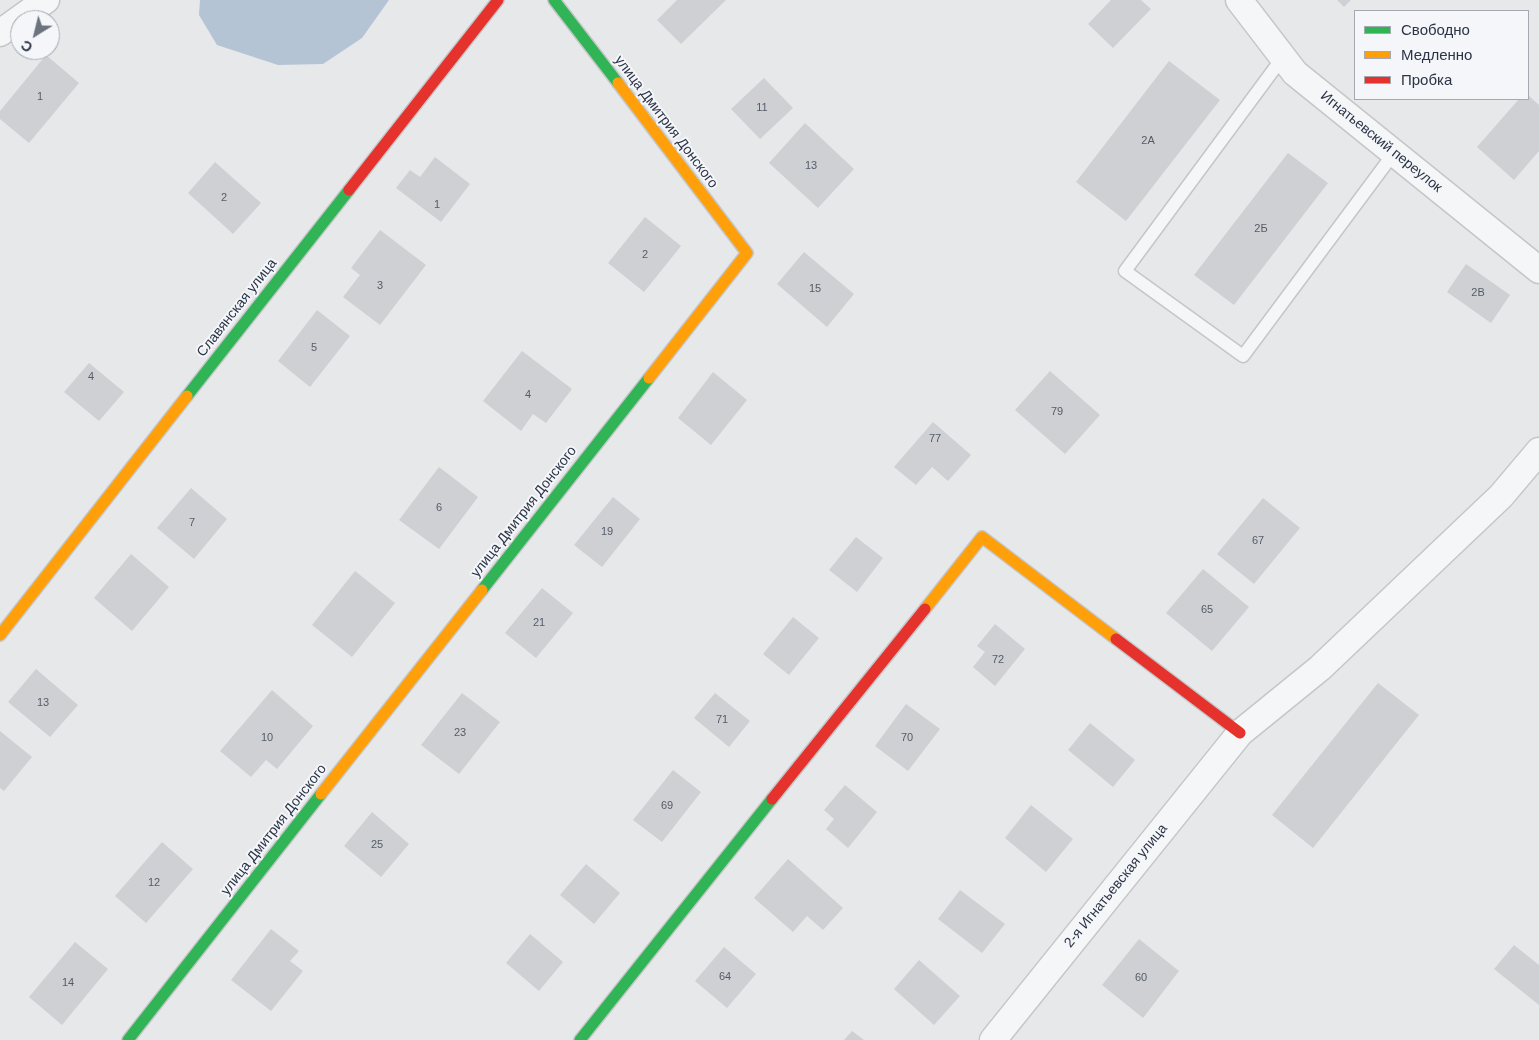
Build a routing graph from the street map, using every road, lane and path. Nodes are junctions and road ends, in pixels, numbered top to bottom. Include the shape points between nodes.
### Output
1 (46, 0) edge
2 (498, 0) edge
3 (554, 0) edge
4 (1239, 0) edge
5 (0, 32) edge
6 (1283, 57) junction
7 (1394, 153) junction
8 (1539, 270) edge
9 (1539, 451) edge
10 (0, 635) edge
11 (1240, 733) junction
12 (128, 1040) edge
13 (580, 1040) edge
14 (993, 1040) edge

1 - 5 street
2 - 10 street, Славянская улица
3 - 12 street, улица Дмитрия Донского via 747,253
4 - 6 street, Игнатьевский переулок
6 - 7 street, Игнатьевский переулок via 1295,73
6 - 7 lane via 1125,271 1243,356
7 - 8 street, Игнатьевский переулок
9 - 11 street, 2-я Игнатьевская улица via 1501,496 1320,668
11 - 13 street via 982,536
11 - 14 street, 2-я Игнатьевская улица

